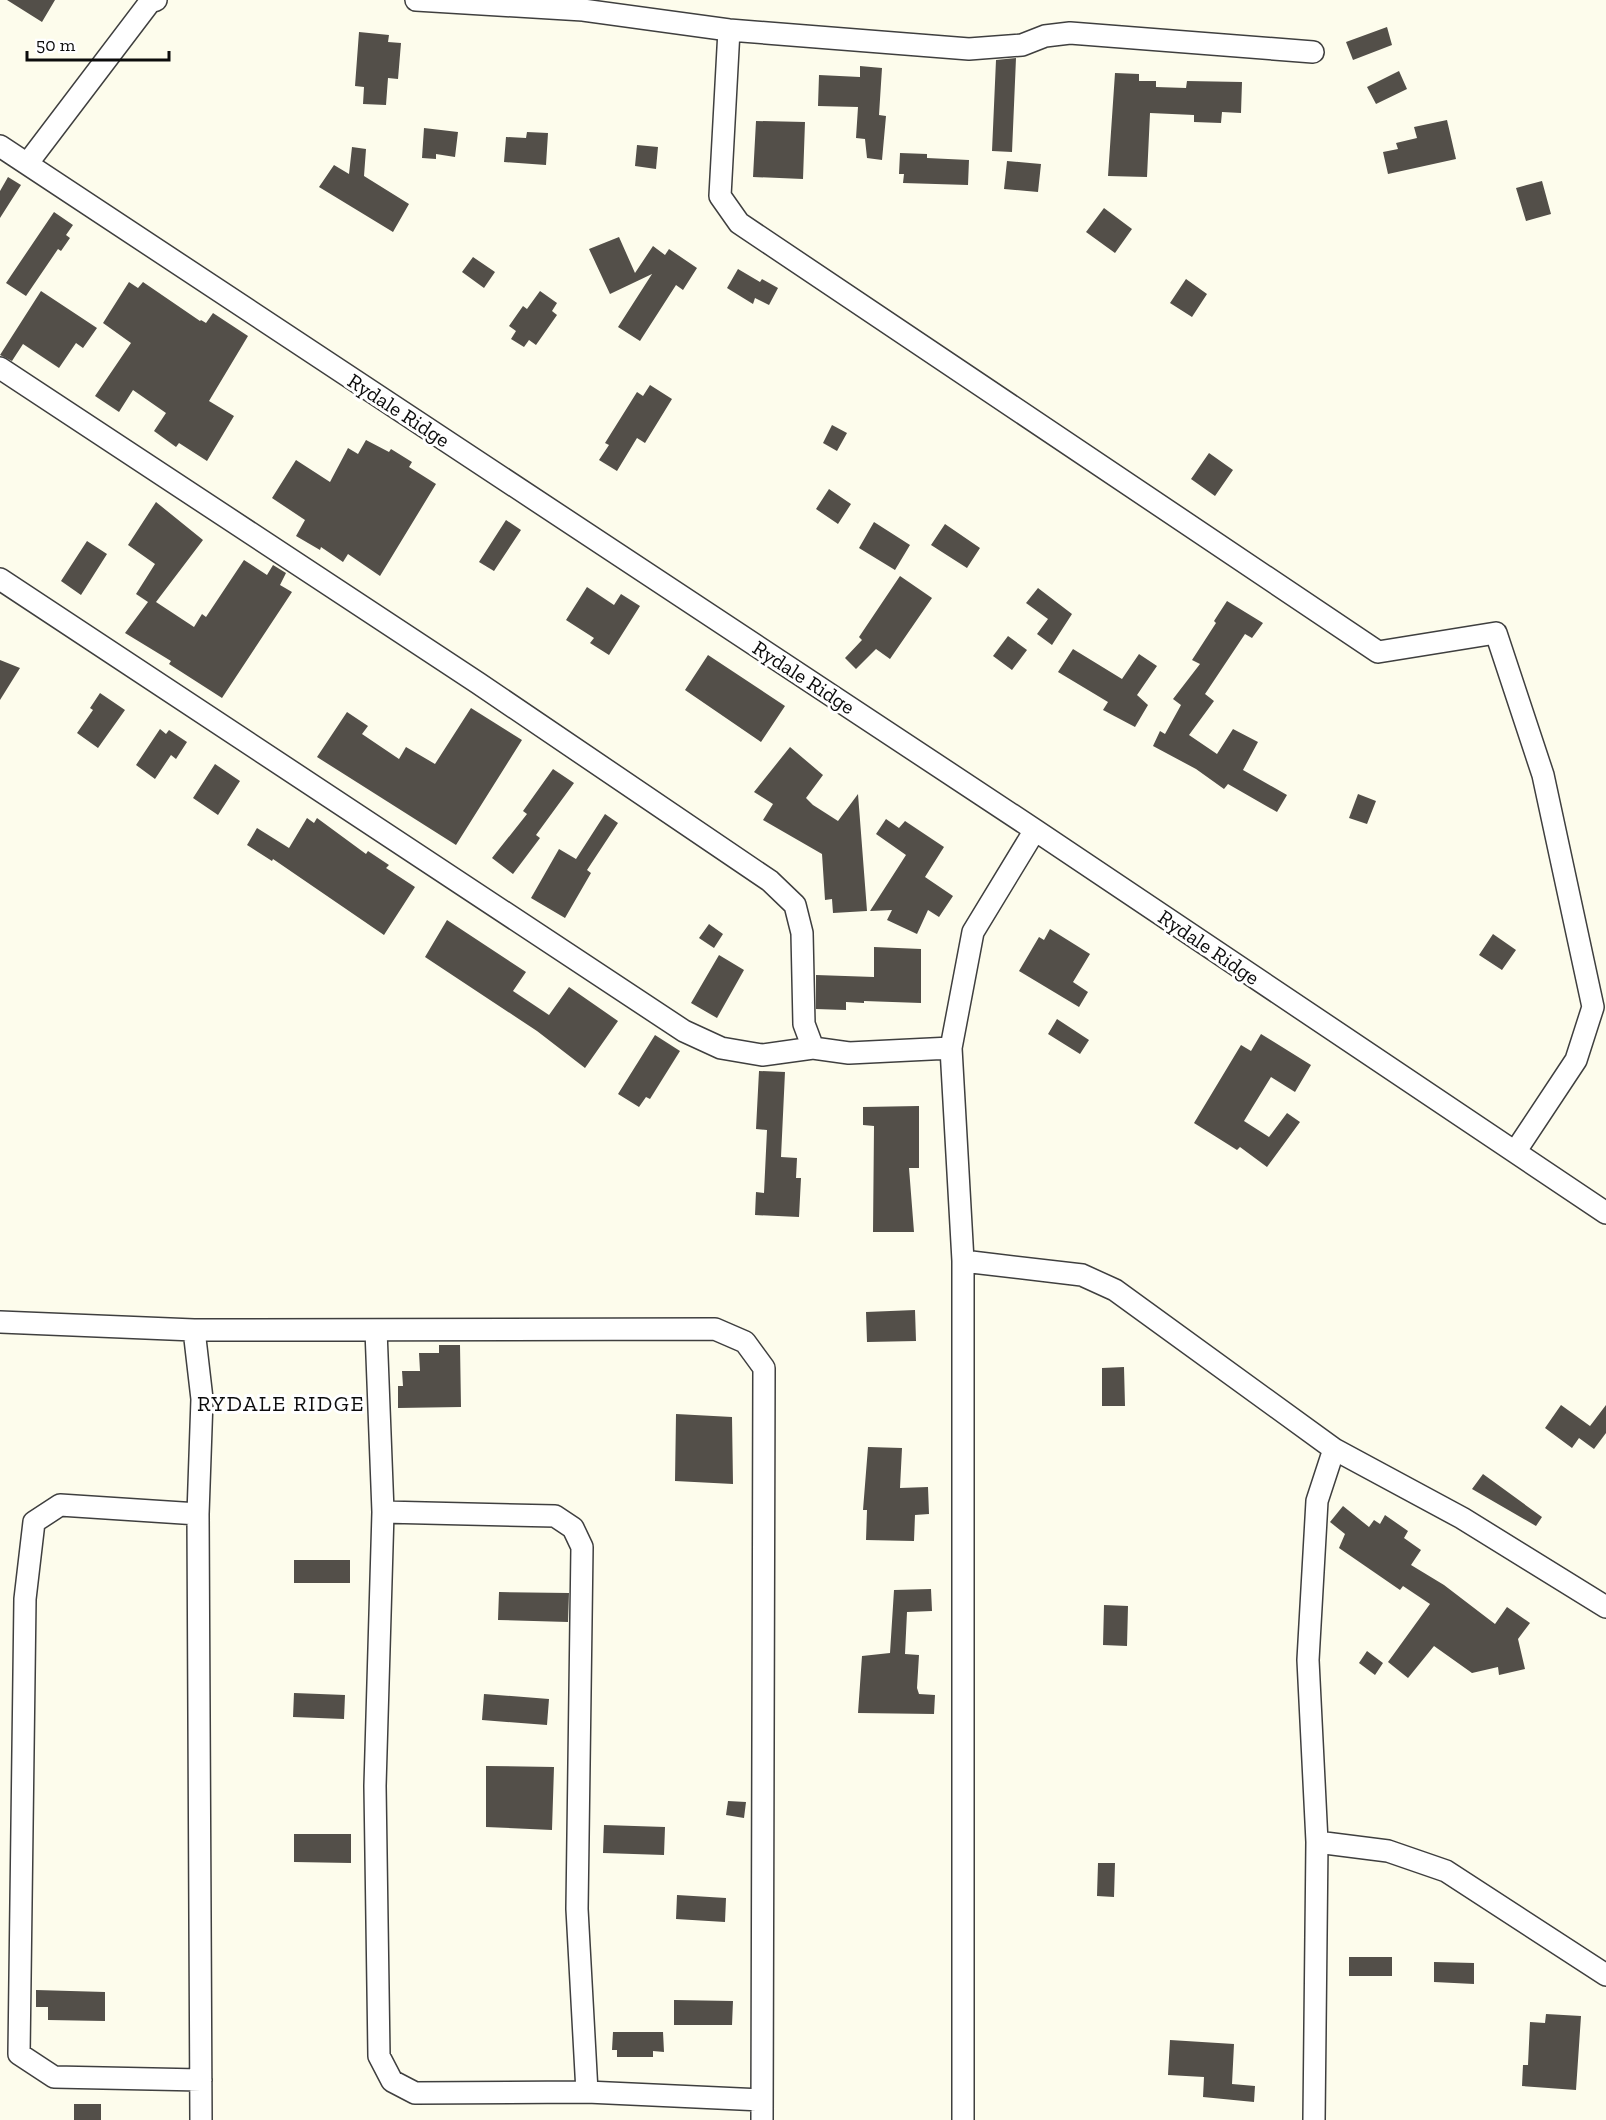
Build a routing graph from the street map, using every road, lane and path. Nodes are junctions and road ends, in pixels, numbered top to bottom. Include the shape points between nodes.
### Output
1 (156, 0) edge
2 (416, 0) edge
3 (729, 30) junction
4 (1312, 52) dead end
5 (0, 146) edge
6 (27, 164) junction
7 (0, 368) edge
8 (0, 579) edge
9 (1035, 830) junction
10 (813, 1048) junction
11 (951, 1048) junction
12 (1515, 1152) junction
13 (1606, 1213) edge
14 (963, 1261) junction
15 (0, 1322) edge
16 (194, 1330) junction
17 (376, 1330) junction
18 (1334, 1449) junction
19 (383, 1512) junction
20 (198, 1514) junction
21 (1606, 1607) edge
22 (1317, 1842) junction
23 (1606, 1975) edge
24 (201, 2080) junction
25 (587, 2092) junction
26 (762, 2110) edge
27 (201, 2120) edge
28 (963, 2120) edge
29 (1314, 2120) edge

1 - 6 street via 150,2
2 - 3 street via 583,10
3 - 4 street via 969,49 1022,45 1045,36 1070,33
3 - 12 street via 720,196 739,223 1378,652 1496,633 1543,775 1593,1006 1576,1060
5 - 6 street, Rydale Ridge
6 - 9 street, Rydale Ridge
7 - 10 street via 478,683 770,882 795,905 802,933 804,1024
8 - 10 street via 684,1030 721,1048 762,1055
9 - 11 street via 974,932
9 - 12 street, Rydale Ridge
10 - 11 street via 849,1053
11 - 14 street
12 - 13 street, Rydale Ridge
14 - 18 street via 1082,1275 1115,1290
14 - 28 street
15 - 16 street
16 - 17 street
16 - 20 street via 202,1399
17 - 19 street
17 - 26 street via 715,1329 745,1342 764,1368
18 - 21 street via 1462,1518
18 - 22 street via 1317,1501 1308,1660
19 - 25 street via 555,1516 573,1528 582,1547 577,1909
19 - 25 street via 375,1786 379,2056 392,2080 415,2093
20 - 24 street
20 - 24 street via 60,1505 34,1522 25,1599 19,2054 54,2077
22 - 23 street via 1388,1851 1446,1870
22 - 29 street
24 - 27 street
25 - 26 street

